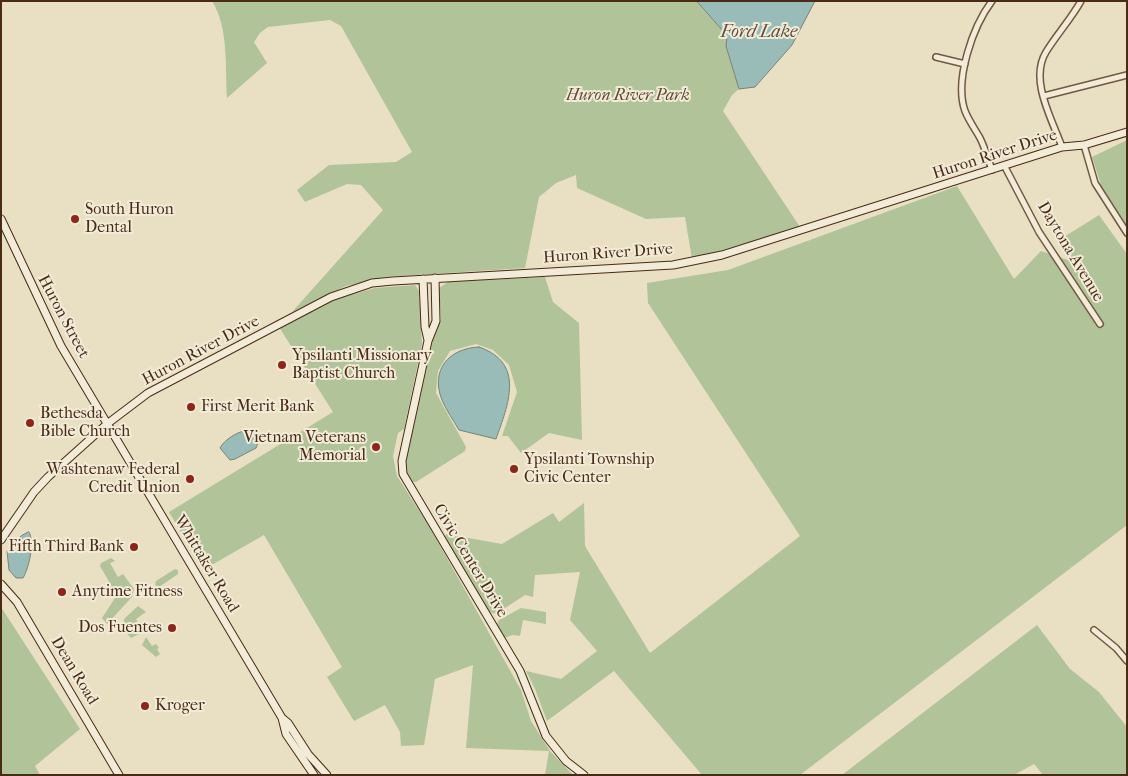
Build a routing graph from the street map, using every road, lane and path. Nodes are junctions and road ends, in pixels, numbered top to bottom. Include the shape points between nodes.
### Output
1 (992, 1) edge
2 (1081, 1) edge
3 (936, 58) dead end
4 (965, 64) junction
5 (1127, 75) edge
6 (1044, 96) junction
7 (1127, 132) edge
8 (1084, 144) junction
9 (1062, 147) junction
10 (1005, 167) junction
11 (992, 171) junction
12 (1, 219) edge
13 (1127, 233) edge
14 (435, 278) junction
15 (423, 279) junction
16 (1100, 324) dead end
17 (428, 341) junction
18 (107, 424) junction
19 (1, 540) edge
20 (1, 584) edge
21 (1094, 630) dead end
22 (1127, 661) edge
23 (282, 718) junction
24 (119, 775) edge
25 (314, 775) edge
26 (327, 775) edge
27 (584, 775) edge

1 - 4 street via 975,29
2 - 6 street via 1045,53 1039,69
3 - 4 street
4 - 11 street via 964,109 980,137
5 - 6 street
6 - 9 street
7 - 8 main road, Huron River Drive
8 - 9 main road, Huron River Drive
8 - 13 street via 1095,183
9 - 10 main road, Huron River Drive
10 - 11 main road, Huron River Drive
10 - 16 street, Daytona Avenue via 1039,232
11 - 14 main road, Huron River Drive via 698,261
12 - 18 main road, Huron Street via 43,311
14 - 15 main road, Huron River Drive
14 - 17 main road, Civic Center Drive via 436,321
15 - 17 main road, Civic Center Drive
15 - 18 main road, Huron River Drive via 372,283 331,298 165,383
17 - 27 main road, Civic Center Drive via 402,461 403,474 520,672 546,736 559,754
18 - 19 main road, Huron River Drive via 36,490
18 - 23 main road, Whittaker Road
20 - 24 main road, Dean Road via 17,602
21 - 22 street
23 - 25 main road, Whittaker Road via 286,734
23 - 26 main road, Whittaker Road

